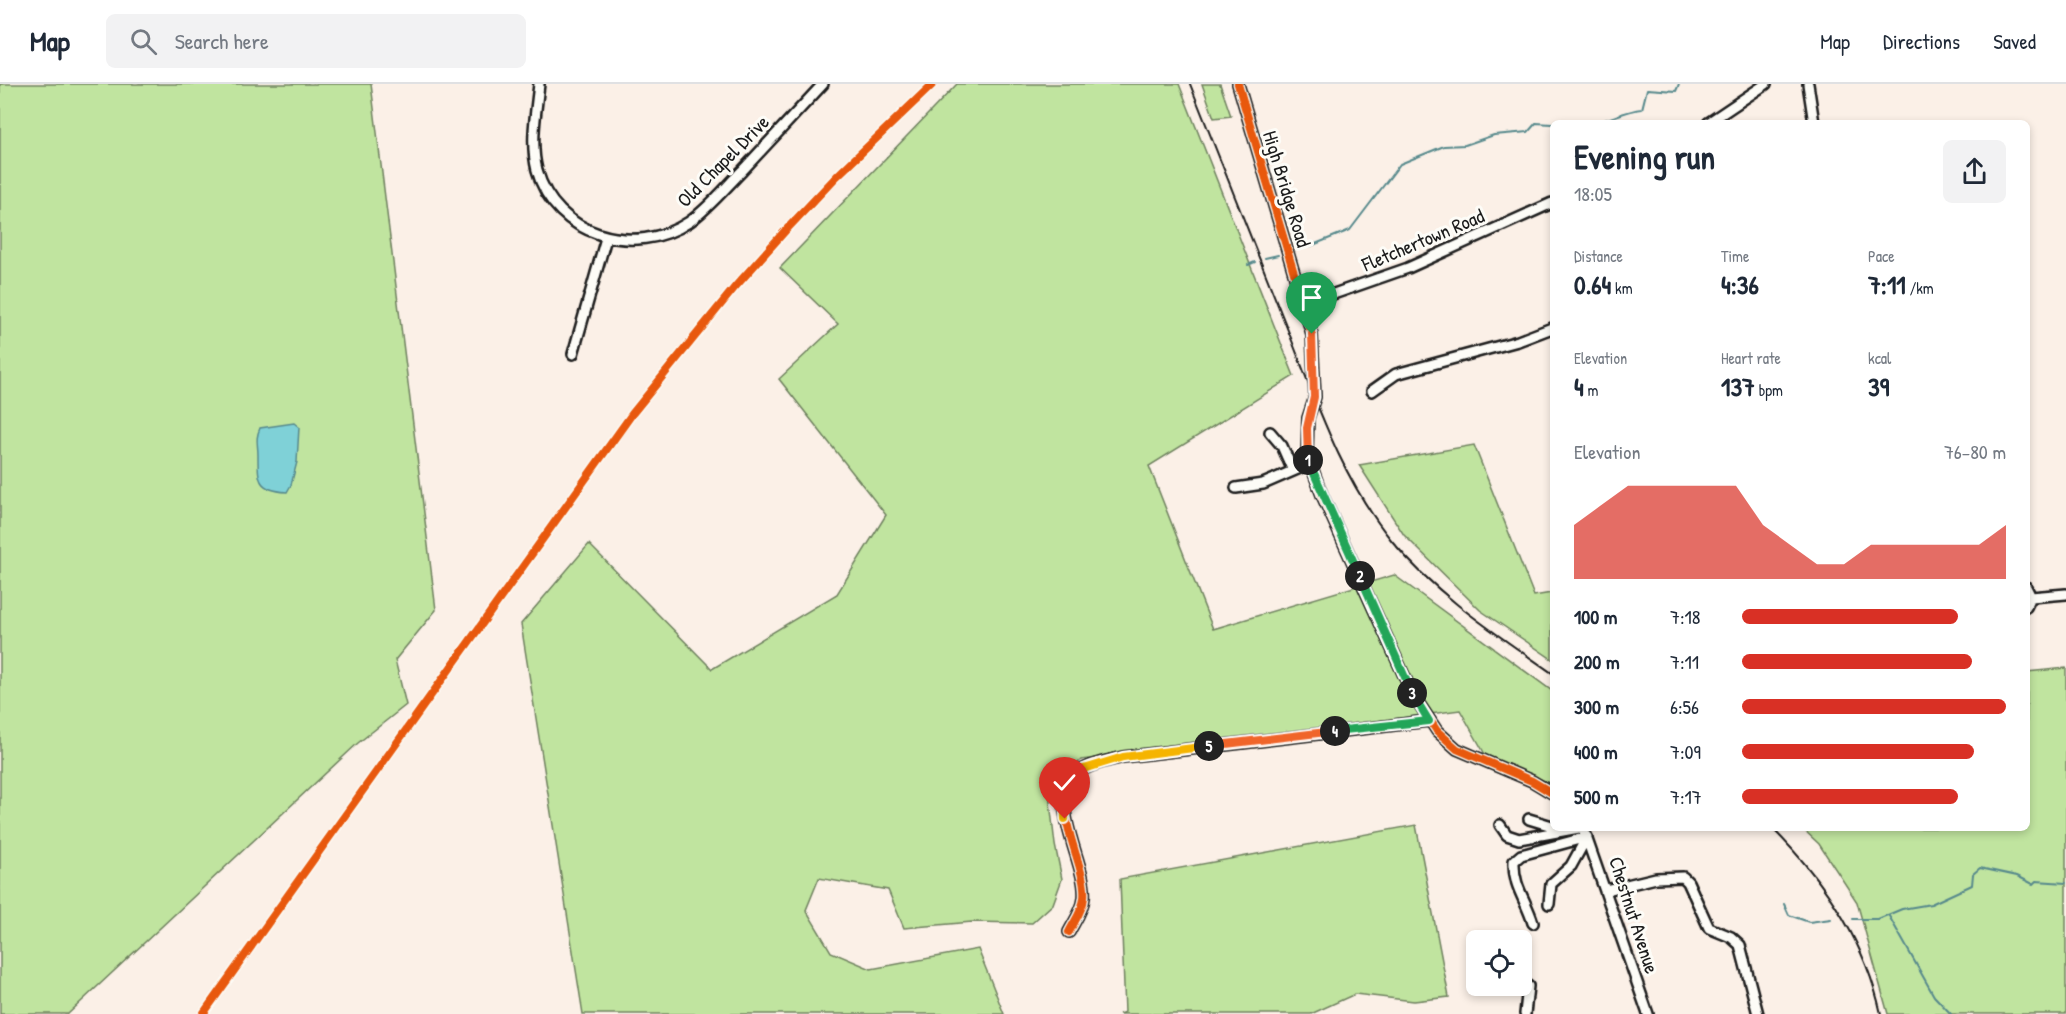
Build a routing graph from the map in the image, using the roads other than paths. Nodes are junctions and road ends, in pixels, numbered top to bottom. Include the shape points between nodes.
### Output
1 (539, 84) edge
2 (823, 84) edge
3 (1238, 84) edge
4 (1766, 84) edge
5 (1808, 84) edge
6 (1712, 120) edge
7 (1814, 120) edge
8 (1550, 204) edge
9 (606, 238) junction
10 (1305, 304) junction
11 (1550, 329) edge
12 (573, 354) dead end
13 (1372, 392) dead end
14 (1270, 432) dead end
15 (1309, 464) junction
16 (1293, 471) junction
17 (1236, 488) dead end
18 (2066, 594) edge
19 (2031, 597) edge
20 (1429, 721) junction
21 (1550, 792) edge
22 (1529, 819) dead end
23 (1500, 825) dead end
24 (1550, 826) edge
25 (1550, 830) edge
26 (1583, 831) edge
27 (1606, 890) junction
28 (1549, 904) dead end
29 (1533, 923) dead end
30 (1069, 932) dead end
31 (1527, 996) edge
32 (1525, 1014) edge
33 (1648, 1014) edge
34 (1758, 1014) edge

1 - 9 street, Old Chapel Drive via 534,147 542,183 555,204 574,222
2 - 9 street, Old Chapel Drive via 691,220 651,238
3 - 10 street, High Bridge Road
4 - 6 street
5 - 7 street
8 - 10 street, Fletchertown Road via 1408,268
9 - 12 street
10 - 15 street via 1315,367 1307,428
11 - 13 street via 1396,374
14 - 16 street via 1282,446
15 - 16 street
15 - 20 street via 1412,693
16 - 17 street via 1263,484
18 - 19 street
20 - 21 street via 1457,749
20 - 30 street via 1145,754 1104,762 1078,773 1066,796 1065,819 1082,870 1084,898
22 - 24 street
23 - 25 street via 1514,838
26 - 27 street, Chestnut Avenue
26 - 28 street via 1571,866 1551,884
26 - 29 street via 1514,861 1514,882
27 - 33 street, Chestnut Avenue
27 - 34 street via 1656,878 1683,877 1709,928 1740,945
31 - 32 street

